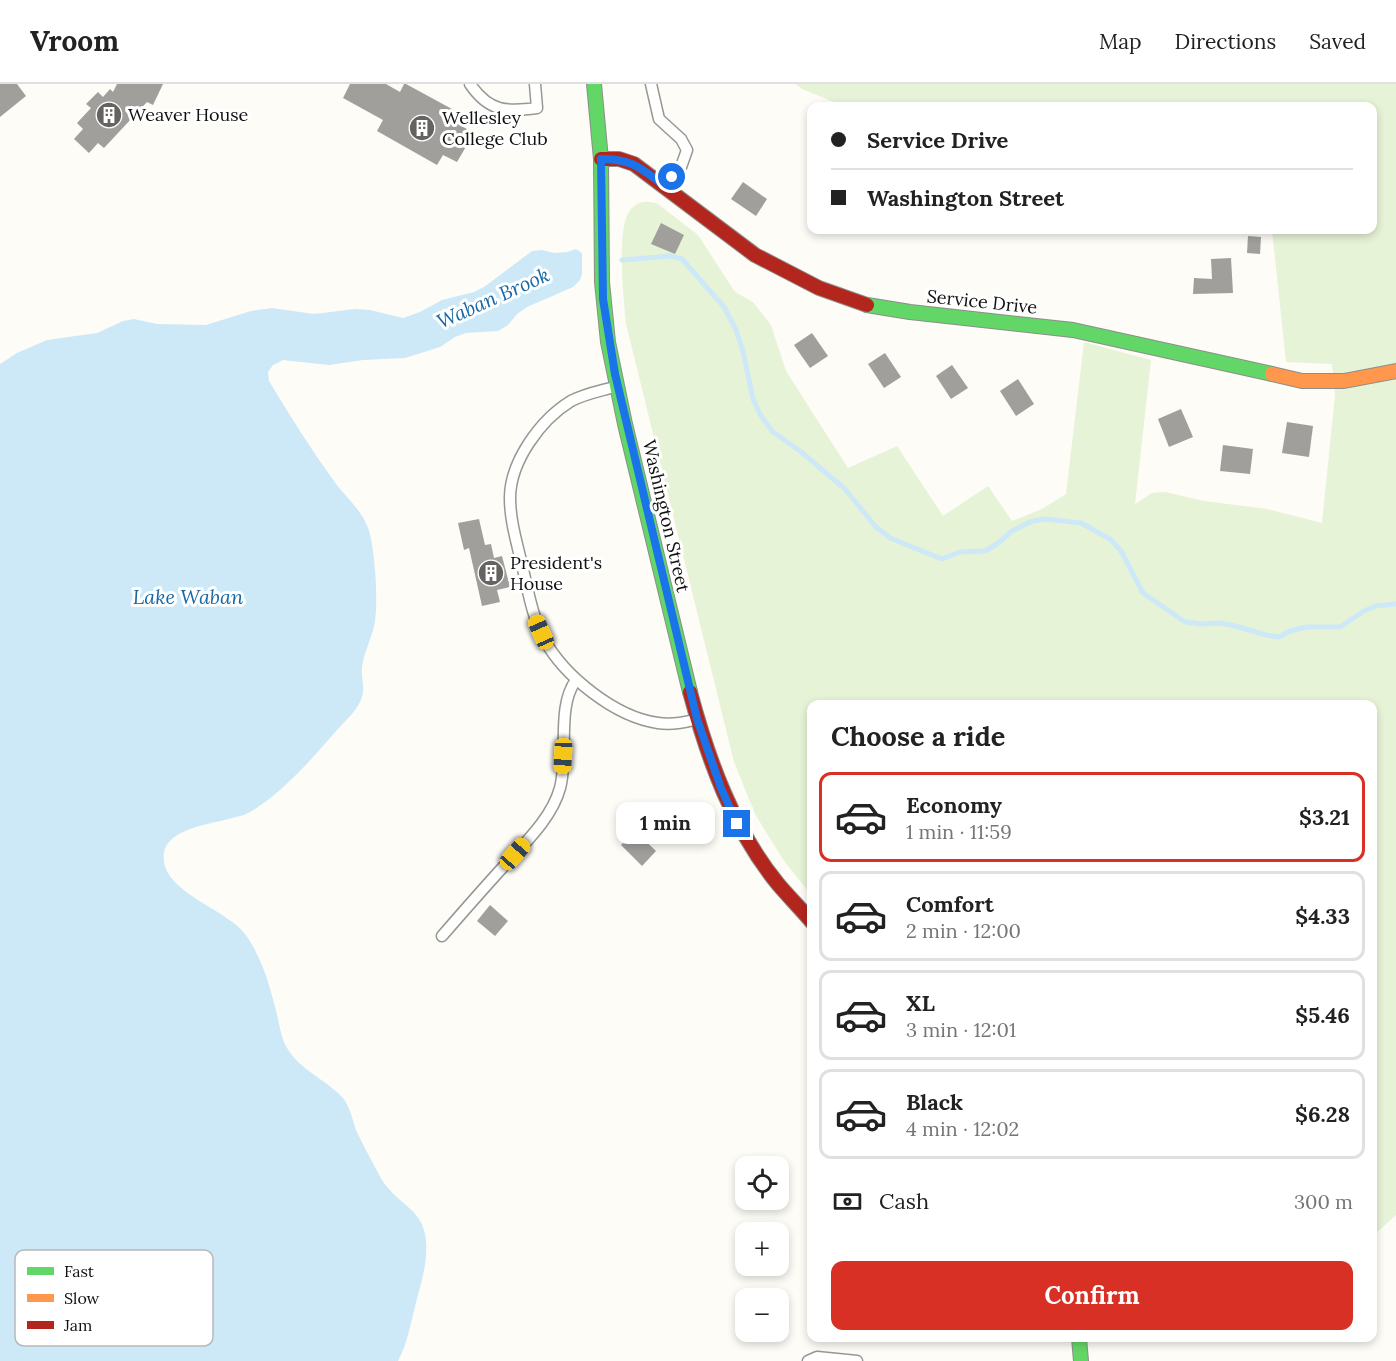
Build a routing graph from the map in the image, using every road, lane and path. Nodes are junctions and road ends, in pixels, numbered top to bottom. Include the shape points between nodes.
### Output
1 (470, 84) edge
2 (535, 84) edge
3 (594, 84) edge
4 (651, 84) edge
5 (601, 159) junction
6 (665, 186) junction
7 (1396, 371) edge
8 (617, 386) junction
9 (576, 680) junction
10 (697, 719) junction
11 (807, 917) edge
12 (442, 936) dead end
13 (1079, 1342) edge
14 (808, 1361) edge
15 (857, 1361) edge
16 (1080, 1361) edge

1 - 2 lane via 484,100 509,111 537,108
3 - 5 main road, Washington Street
4 - 6 lane via 659,120 687,150 684,162
5 - 6 main road, Service Drive via 634,164
5 - 8 main road, Washington Street via 603,299
6 - 7 main road, Service Drive via 755,255 810,285 858,303 1073,330 1302,381 1344,381
8 - 9 lane via 571,401 554,415 520,458 511,489 514,532 536,620 552,651
8 - 10 main road, Washington Street
9 - 10 lane via 613,705 650,722 672,724
9 - 12 lane via 567,698 562,775 554,802 530,837
10 - 11 main road, Washington Street via 737,824 767,873
13 - 16 main road
14 - 15 lane via 817,1357

